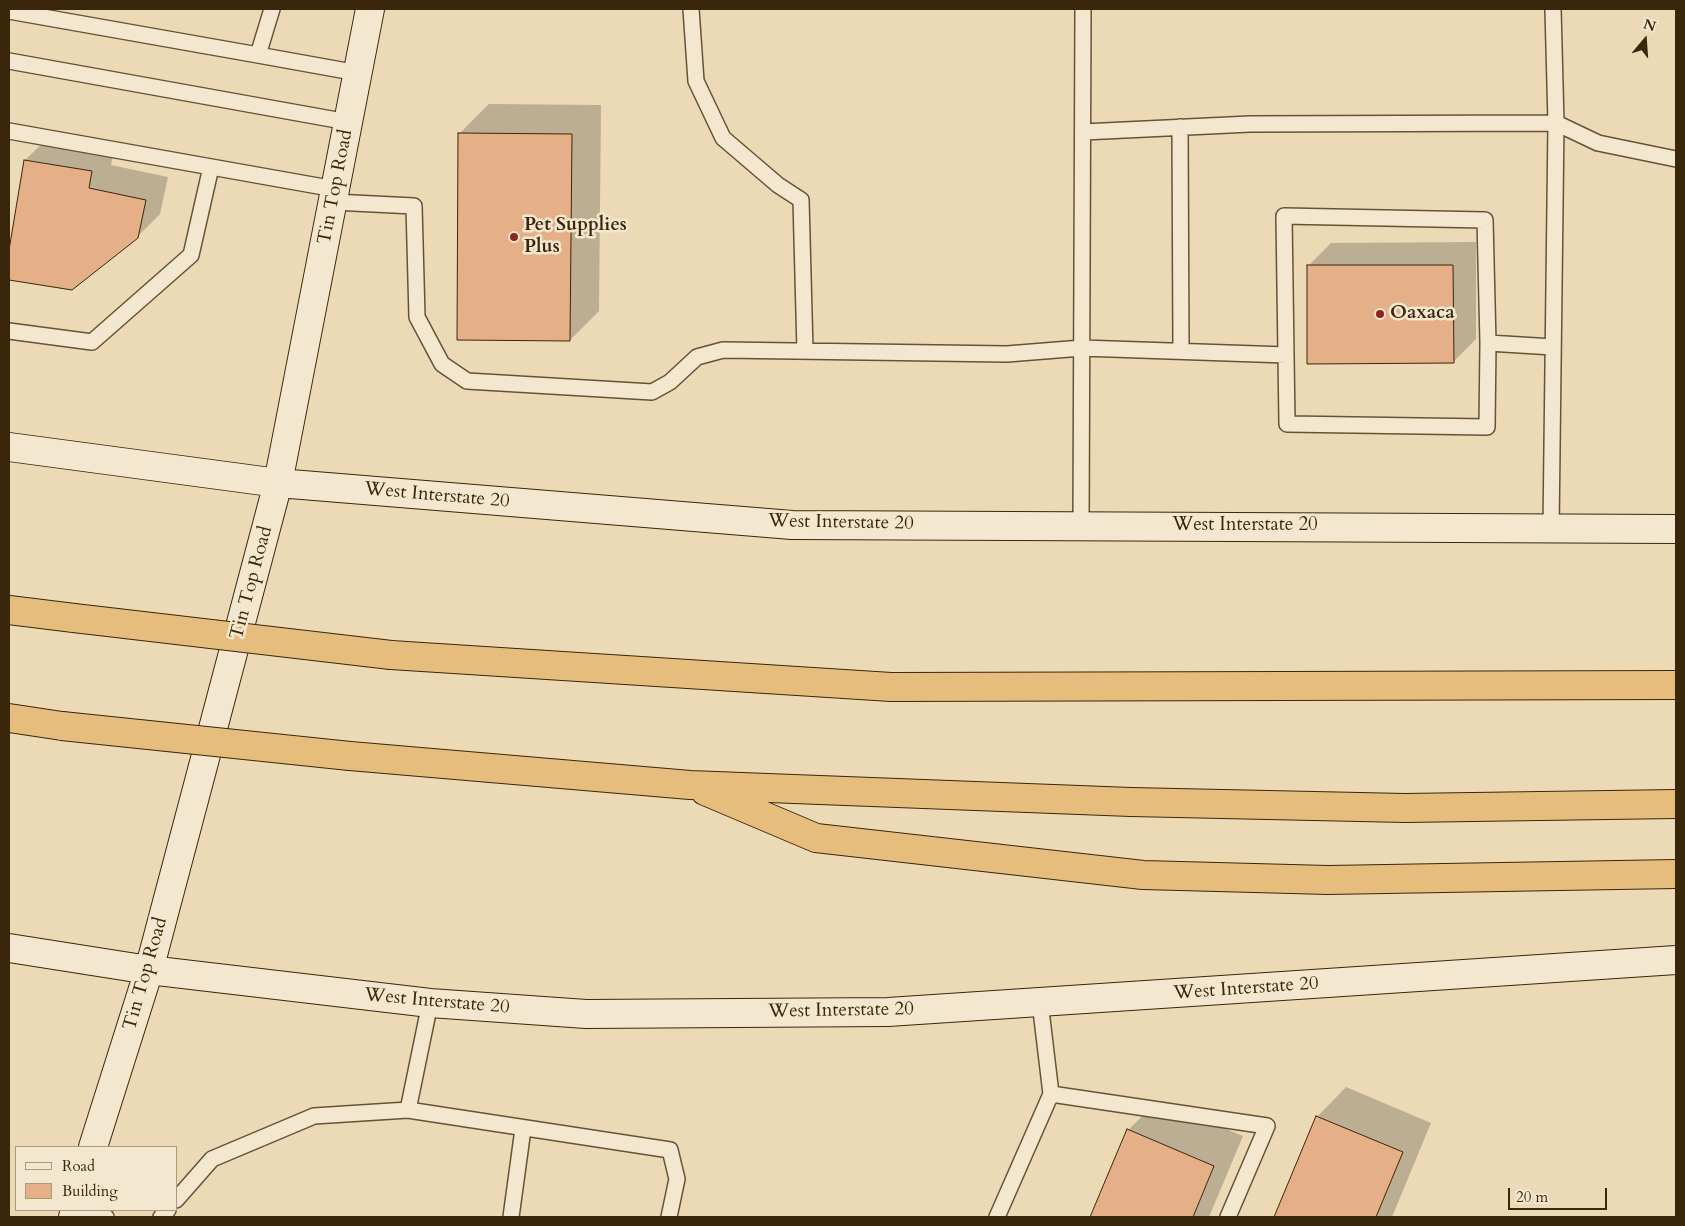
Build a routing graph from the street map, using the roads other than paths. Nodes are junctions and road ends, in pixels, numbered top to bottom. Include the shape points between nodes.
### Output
1 (272, 9) edge
2 (370, 9) edge
3 (691, 9) edge
4 (1083, 9) edge
5 (1554, 9) edge
6 (9, 11) edge
7 (258, 55) junction
8 (9, 61) edge
9 (358, 73) junction
10 (348, 122) junction
11 (1556, 124) junction
12 (1180, 127) junction
13 (9, 131) edge
14 (1083, 132) junction
15 (1676, 159) edge
16 (211, 168) junction
17 (334, 196) junction
18 (9, 331) edge
19 (1488, 343) junction
20 (1553, 347) junction
21 (1082, 348) junction
22 (805, 351) junction
23 (1181, 351) junction
24 (1286, 355) junction
25 (9, 447) edge
26 (278, 483) junction
27 (1081, 525) junction
28 (1551, 529) junction
29 (1676, 529) edge
30 (9, 610) edge
31 (1676, 685) edge
32 (9, 718) edge
33 (690, 785) junction
34 (1676, 804) edge
35 (1676, 874) edge
36 (9, 948) edge
37 (1676, 960) edge
38 (149, 970) junction
39 (1040, 1002) junction
40 (430, 1003) junction
41 (1051, 1094) junction
42 (408, 1110) junction
43 (523, 1129) junction
44 (92, 1146) edge
45 (178, 1198) edge
46 (80, 1211) edge
47 (106, 1217) edge
48 (511, 1217) edge
49 (669, 1217) edge
50 (997, 1217) edge
51 (1228, 1217) edge

1 - 7 lane
2 - 9 main road, Tin Top Road
3 - 22 lane via 696,81 723,138 778,185 801,200
4 - 14 lane
5 - 11 lane
6 - 7 lane
7 - 9 lane
8 - 10 lane
9 - 10 main road, Tin Top Road
10 - 17 main road, Tin Top Road
11 - 12 lane
11 - 15 lane via 1598,143
11 - 20 lane
12 - 14 lane
12 - 23 lane
13 - 16 lane
14 - 21 lane
16 - 17 lane
16 - 18 lane via 191,255 92,342
17 - 22 lane via 414,206 418,317 442,364 467,381 652,392 670,382 697,358 723,350
17 - 26 main road, Tin Top Road
19 - 20 lane
19 - 24 lane via 1487,427 1286,424
19 - 24 lane via 1485,220 1284,216
20 - 28 lane
21 - 22 lane via 1007,354
21 - 23 lane
21 - 27 lane
23 - 24 lane
25 - 26 main road, West Interstate 20
26 - 27 main road, West Interstate 20 via 792,525
26 - 38 main road, Tin Top Road
27 - 28 main road, West Interstate 20
28 - 29 main road, West Interstate 20
30 - 31 highway, bridge via 391,655 891,688
32 - 33 highway, bridge via 350,756
33 - 34 highway via 1131,802 1405,808
33 - 35 highway via 816,838 1143,875 1328,880
36 - 38 main road, West Interstate 20
37 - 39 main road, West Interstate 20
38 - 40 main road, West Interstate 20
38 - 44 main road, Tin Top Road
39 - 40 main road, West Interstate 20 via 888,1012 722,1014 586,1014
39 - 41 lane
40 - 42 lane
41 - 50 lane
41 - 51 lane via 1267,1126
42 - 43 lane
42 - 45 lane via 314,1116 212,1159
43 - 48 lane
43 - 49 lane via 670,1150 677,1179
46 - 47 lane

